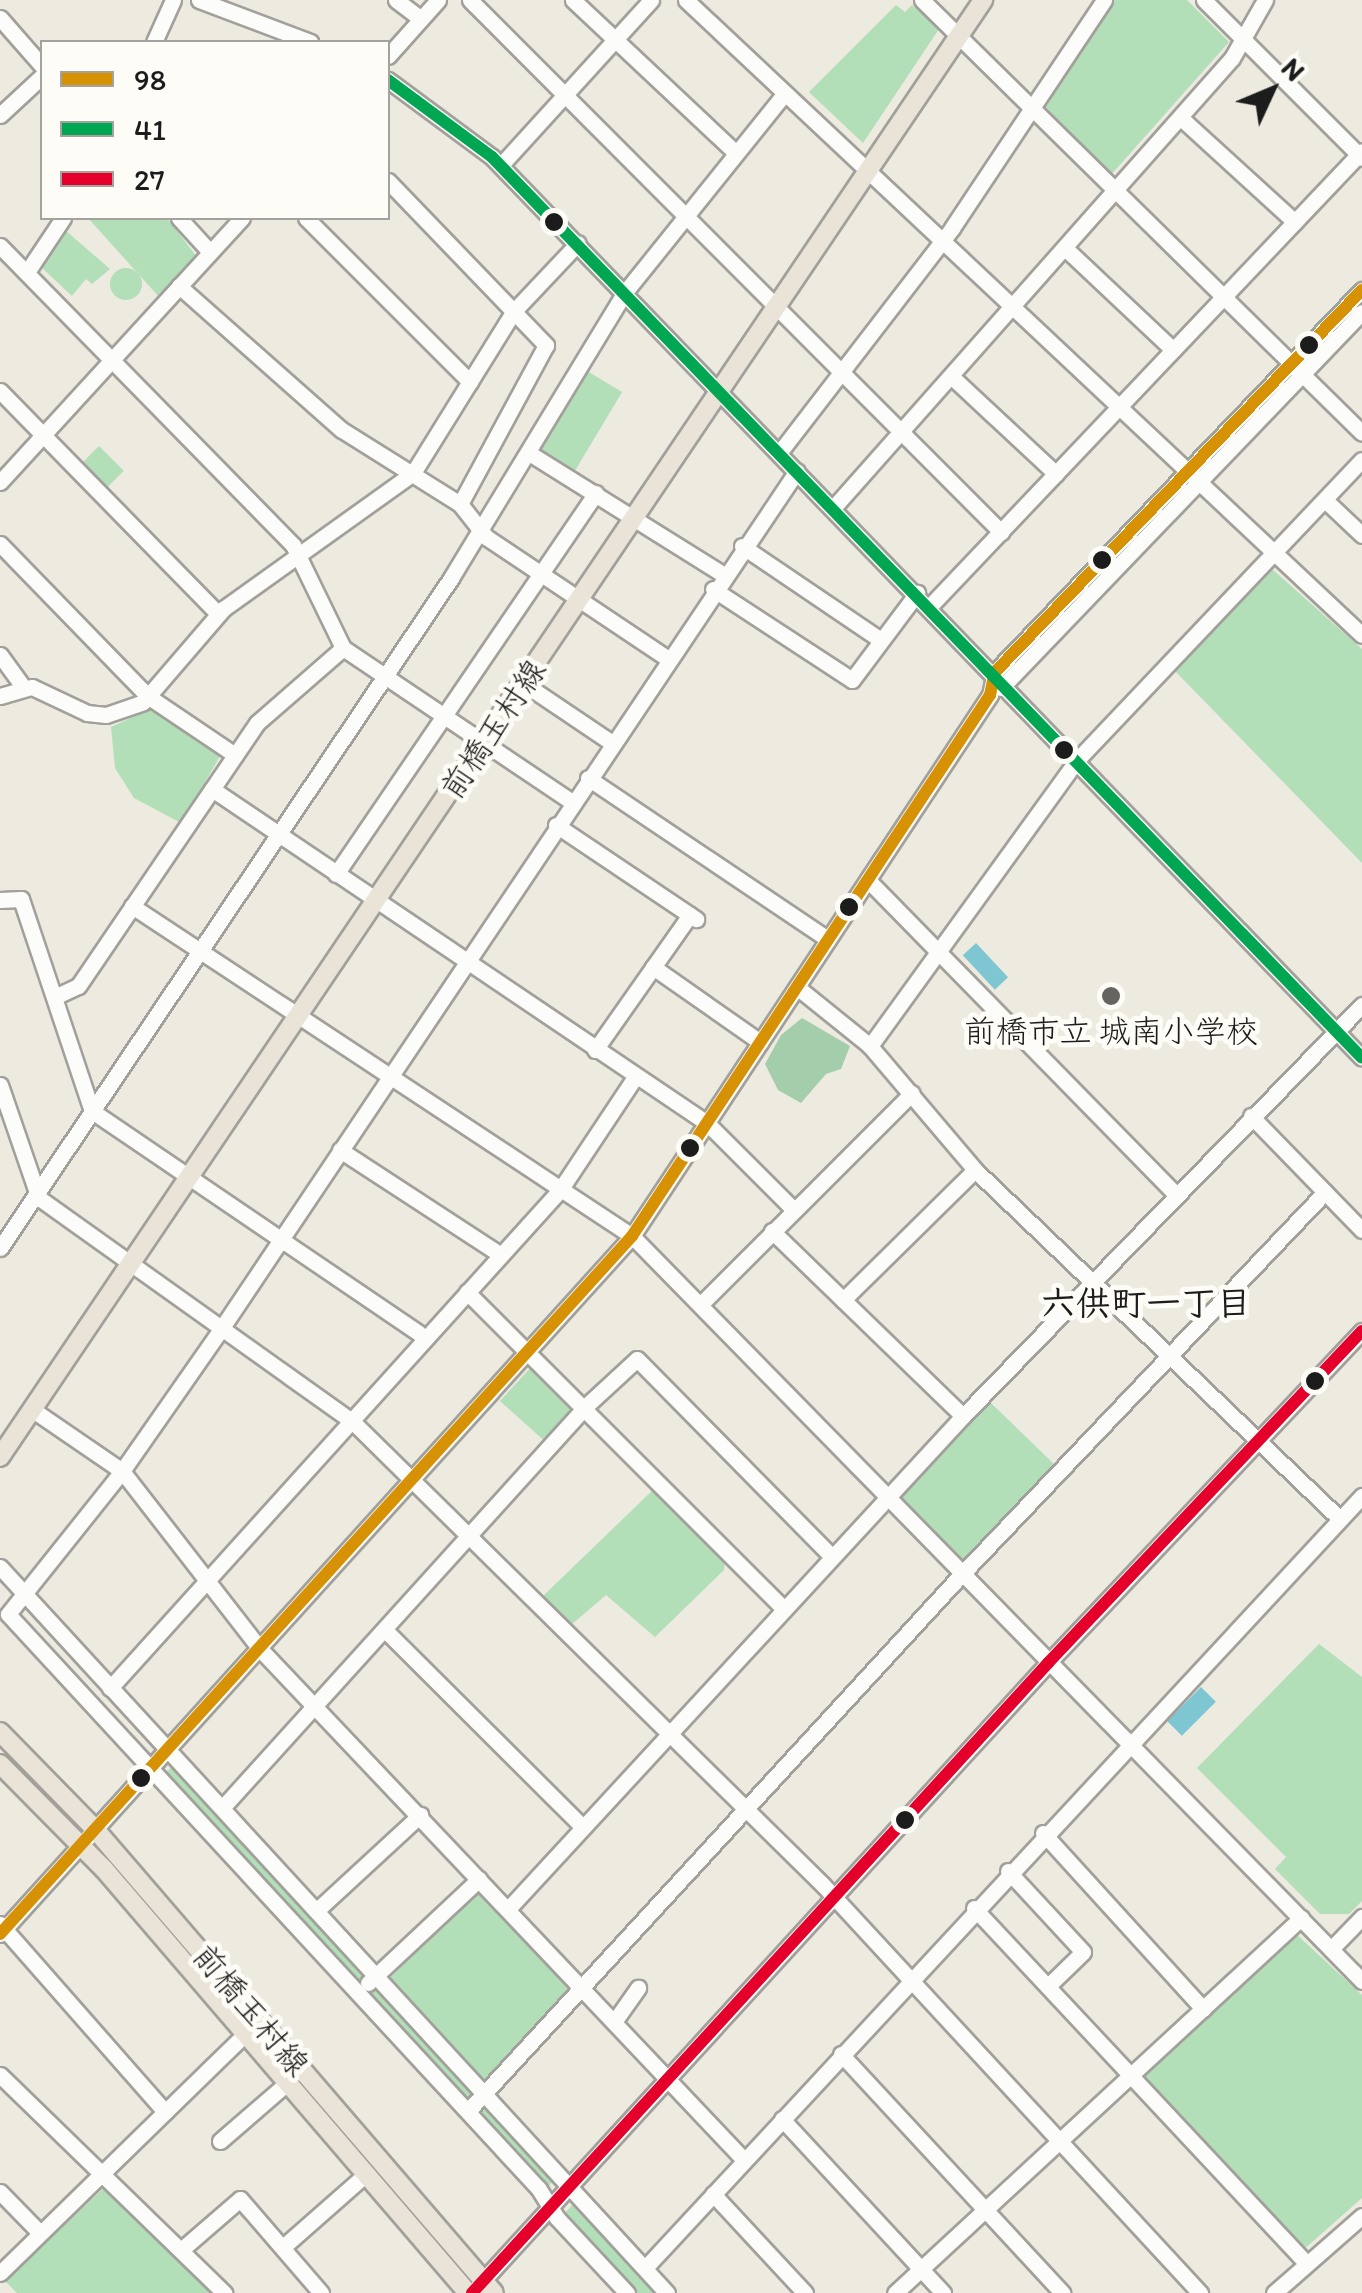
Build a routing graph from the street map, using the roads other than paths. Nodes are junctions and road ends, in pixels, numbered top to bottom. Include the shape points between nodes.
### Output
1 (172, 0) edge
2 (199, 0) edge
3 (396, 0) edge
4 (438, 0) edge
5 (470, 0) edge
6 (573, 0) edge
7 (651, 0) edge
8 (686, 0) edge
9 (922, 0) edge
10 (983, 0) edge
11 (1104, 0) edge
12 (1204, 0) edge
13 (1265, 0) edge
14 (0, 18) edge
15 (421, 19) junction
16 (958, 37) junction
17 (616, 39) junction
18 (155, 40) edge
19 (305, 40) edge
20 (1246, 42) junction
21 (390, 54) edge
22 (40, 64) edge
23 (40, 78) edge
24 (390, 81) edge
25 (785, 93) junction
26 (566, 94) junction
27 (1033, 105) junction
28 (0, 115) edge
29 (1181, 118) junction
30 (735, 152) junction
31 (1361, 154) edge
32 (500, 165) junction
33 (868, 171) junction
34 (390, 183) edge
35 (1116, 191) junction
36 (688, 213) junction
37 (61, 220) edge
38 (181, 220) edge
39 (240, 220) edge
40 (308, 220) edge
41 (1295, 222) junction
42 (942, 241) junction
43 (578, 244) junction
44 (0, 246) edge
45 (1066, 248) junction
46 (210, 252) junction
47 (27, 272) junction
48 (180, 286) junction
49 (1362, 290) edge
50 (624, 292) junction
51 (1223, 297) junction
52 (777, 305) junction
53 (1014, 308) junction
54 (514, 311) junction
55 (1362, 312) edge
56 (1173, 350) junction
57 (111, 360) junction
58 (1296, 370) junction
59 (842, 373) junction
60 (952, 377) junction
61 (470, 382) junction
62 (0, 391) edge
63 (719, 394) junction
64 (1119, 408) junction
65 (904, 431) junction
66 (1362, 433) edge
67 (43, 435) junction
68 (529, 452) junction
69 (779, 453) junction
70 (1362, 460) edge
71 (796, 471) junction
72 (412, 473) junction
73 (1056, 474) junction
74 (1193, 477) junction
75 (0, 482) edge
76 (596, 493) junction
77 (1325, 500) junction
78 (460, 504) junction
79 (834, 507) junction
80 (636, 519) junction
81 (481, 532) junction
82 (1001, 532) junction
83 (1362, 535) edge
84 (0, 544) edge
85 (742, 546) junction
86 (298, 552) junction
87 (1273, 552) junction
88 (723, 574) junction
89 (540, 575) junction
90 (713, 589) junction
91 (917, 593) junction
92 (579, 601) junction
93 (930, 606) junction
94 (218, 614) junction
95 (1362, 636) edge
96 (881, 640) junction
97 (343, 648) junction
98 (0, 656) edge
99 (668, 659) junction
100 (385, 675) junction
101 (1001, 678) junction
102 (523, 683) junction
103 (24, 688) junction
104 (0, 696) edge
105 (149, 697) junction
106 (444, 716) junction
107 (483, 742) junction
108 (612, 743) junction
109 (235, 754) junction
110 (1078, 759) junction
111 (588, 778) junction
112 (212, 789) junction
113 (572, 802) junction
114 (556, 825) junction
115 (274, 834) junction
116 (336, 874) junction
117 (868, 880) junction
118 (0, 900) edge
119 (379, 904) junction
120 (132, 906) junction
121 (828, 939) junction
122 (200, 950) junction
123 (940, 951) junction
124 (466, 962) junction
125 (654, 967) junction
126 (797, 987) junction
127 (54, 997) junction
128 (1362, 1005) edge
129 (299, 1020) junction
130 (1336, 1031) junction
131 (760, 1042) junction
132 (870, 1046) junction
133 (595, 1050) junction
134 (1362, 1058) edge
135 (635, 1076) junction
136 (388, 1080) junction
137 (0, 1085) edge
138 (912, 1093) junction
139 (92, 1111) junction
140 (1251, 1116) junction
141 (707, 1123) junction
142 (7, 1131) edge
143 (340, 1150) junction
144 (975, 1170) junction
145 (190, 1179) junction
146 (560, 1190) junction
147 (1326, 1192) junction
148 (36, 1194) junction
149 (1176, 1195) junction
150 (794, 1210) junction
151 (1362, 1230) edge
152 (772, 1231) junction
153 (632, 1236) junction
154 (279, 1240) junction
155 (2, 1242) edge
156 (501, 1255) junction
157 (132, 1264) junction
158 (1092, 1282) junction
159 (468, 1292) junction
160 (843, 1300) junction
161 (701, 1304) junction
162 (220, 1329) junction
163 (1362, 1331) edge
164 (419, 1333) dead end
165 (530, 1349) junction
166 (1169, 1357) junction
167 (586, 1406) junction
168 (33, 1410) junction
169 (962, 1416) junction
170 (352, 1421) junction
171 (1258, 1441) junction
172 (0, 1457) edge
173 (122, 1471) junction
174 (411, 1481) junction
175 (1362, 1496) edge
176 (887, 1498) junction
177 (1340, 1519) junction
178 (472, 1536) junction
179 (831, 1556) junction
180 (0, 1567) edge
181 (960, 1576) junction
182 (207, 1580) junction
183 (24, 1595) junction
184 (783, 1608) junction
185 (385, 1630) junction
186 (260, 1649) junction
187 (1048, 1663) junction
188 (110, 1688) junction
189 (315, 1708) junction
190 (0, 1732) edge
191 (670, 1732) junction
192 (1128, 1744) junction
193 (167, 1751) junction
194 (0, 1764) edge
195 (151, 1768) junction
196 (222, 1808) junction
197 (746, 1808) junction
198 (420, 1815) junction
199 (583, 1827) junction
200 (94, 1828) junction
201 (1042, 1833) junction
202 (81, 1844) junction
203 (1008, 1871) junction
204 (480, 1879) junction
205 (833, 1895) junction
206 (974, 1908) junction
207 (508, 1909) junction
208 (316, 1911) junction
209 (1362, 1916) edge
210 (1301, 1918) junction
211 (2, 1929) edge
212 (1331, 1948) junction
213 (376, 1976) junction
214 (910, 1978) junction
215 (1362, 1981) edge
216 (1048, 1986) junction
217 (582, 1988) junction
218 (638, 1988) dead end
219 (358, 1992) junction
220 (1203, 2010) junction
221 (614, 2022) junction
222 (246, 2033) junction
223 (841, 2054) junction
224 (0, 2074) edge
225 (1131, 2076) junction
226 (666, 2078) junction
227 (288, 2082) junction
228 (486, 2094) junction
229 (165, 2112) junction
230 (468, 2112) junction
231 (782, 2118) junction
232 (220, 2141) dead end
233 (1060, 2141) junction
234 (744, 2160) junction
235 (366, 2174) junction
236 (100, 2176) junction
237 (569, 2185) junction
238 (0, 2192) edge
239 (714, 2194) junction
240 (551, 2205) junction
241 (985, 2210) junction
242 (1362, 2216) edge
243 (40, 2233) junction
244 (283, 2247) junction
245 (181, 2250) junction
246 (1307, 2264) junction
247 (2, 2267) edge
248 (645, 2268) junction
249 (920, 2269) junction
250 (479, 2290) edge
251 (224, 2293) edge
252 (321, 2293) edge
253 (626, 2293) edge
254 (668, 2293) edge
255 (805, 2293) edge
256 (895, 2293) edge
257 (943, 2293) edge
258 (1062, 2293) edge
259 (1200, 2293) edge
260 (1274, 2293) edge

1 - 18 street
2 - 19 street
3 - 15 street
4 - 15 street
5 - 26 street
6 - 17 street
7 - 17 street
8 - 25 street
9 - 16 street
10 - 16 main road, 前橋玉村線
11 - 27 street
12 - 20 street
13 - 20 street
14 - 22 street
15 - 21 street
16 - 27 street
16 - 33 main road, 前橋玉村線
17 - 26 street
17 - 30 street
20 - 29 street
20 - 31 street
23 - 28 street
24 - 32 street via 457,125
25 - 30 street
25 - 33 street
26 - 32 street
26 - 36 street
27 - 35 street
27 - 42 street
29 - 35 street
29 - 41 street
30 - 36 street
31 - 41 street
32 - 43 street
33 - 42 street
33 - 52 main road, 前橋玉村線
34 - 54 street
35 - 45 street
35 - 51 street
36 - 50 street
36 - 52 street
37 - 47 street
38 - 46 street
39 - 46 street
40 - 61 street
41 - 51 street
42 - 53 street
42 - 59 street
43 - 50 street
43 - 54 street
44 - 47 street
45 - 53 street
45 - 56 street
46 - 48 street
47 - 57 street
48 - 57 street
48 - 72 street via 342,430
49 - 58 street
50 - 63 street
50 - 68 street
51 - 56 street
51 - 58 street
52 - 59 street
52 - 63 main road, 前橋玉村線
53 - 60 street
53 - 64 street
54 - 61 street
54 - 78 street via 547,352
55 - 58 street
56 - 64 street
57 - 67 street
57 - 86 street
58 - 66 street
58 - 74 street
59 - 65 street
59 - 69 street
60 - 65 street
60 - 73 street
61 - 72 street
62 - 67 street
63 - 69 street
63 - 80 main road, 前橋玉村線
64 - 73 street
64 - 74 street
65 - 79 street
65 - 82 street
67 - 75 street
67 - 94 street
68 - 76 street
68 - 81 street
69 - 71 street
70 - 77 street
71 - 79 street
71 - 85 street
72 - 78 street
72 - 86 street
73 - 82 street
74 - 87 street
74 - 101 street
76 - 80 street
76 - 89 street
77 - 83 street
77 - 87 street
78 - 81 street
79 - 91 street
80 - 88 street
80 - 92 main road, 前橋玉村線
81 - 89 street
81 - 100 street
82 - 93 street
84 - 105 street
85 - 88 street
85 - 96 street
86 - 94 street
86 - 97 street
87 - 95 street
87 - 110 street
88 - 90 street
89 - 92 street
89 - 106 street
90 - 96 street via 848,680
90 - 99 street
91 - 93 street
91 - 96 street
92 - 99 street
92 - 102 main road, 前橋玉村線
93 - 101 street
94 - 105 street
97 - 100 street
97 - 109 street via 270,708
98 - 103 street
99 - 108 street
100 - 106 street
100 - 115 street
101 - 110 street
101 - 117 street
102 - 107 main road, 前橋玉村線
102 - 108 street
103 - 104 street
103 - 105 street via 55,694 87,713 122,711
105 - 109 street
106 - 107 street
106 - 116 street
107 - 113 street
107 - 119 main road, 前橋玉村線
108 - 111 street
109 - 112 street
110 - 123 street
110 - 130 street
111 - 113 street
111 - 121 street
112 - 115 street
112 - 120 street
113 - 114 street
114 - 124 street
114 - 125 street via 693,917
115 - 116 street
115 - 122 street
116 - 119 street
117 - 121 street
117 - 123 street
118 - 127 street via 21,900
119 - 124 street
119 - 129 main road, 前橋玉村線
120 - 122 street
120 - 127 street via 78,986
121 - 126 street
122 - 129 street
122 - 139 street
123 - 132 street
123 - 149 street
124 - 133 street
124 - 136 street
125 - 131 street
125 - 133 street
126 - 131 street
126 - 132 street
127 - 139 street
128 - 130 street
129 - 136 street
129 - 145 main road, 前橋玉村線
130 - 134 street
130 - 140 street
131 - 141 street
132 - 138 street
133 - 135 street
135 - 141 street
135 - 146 street
136 - 143 street
136 - 146 street
137 - 142 street
138 - 144 street
138 - 150 street
139 - 145 street
139 - 148 street
140 - 147 street
140 - 149 street
141 - 150 street
141 - 153 street
142 - 148 street
143 - 154 street
143 - 156 street
144 - 158 street
144 - 160 street
145 - 154 street
145 - 157 main road, 前橋玉村線
146 - 153 street
146 - 156 street
147 - 151 street
147 - 166 street
148 - 155 street
148 - 157 street
149 - 158 street
150 - 152 street
152 - 160 street
152 - 161 street
153 - 161 street
153 - 165 street
154 - 162 street
154 - 164 street
156 - 159 street
157 - 162 street
157 - 168 main road, 前橋玉村線
158 - 166 street
158 - 169 street
159 - 165 street
159 - 170 street
160 - 169 street
161 - 176 street
162 - 170 street
162 - 173 street
163 - 171 street
165 - 167 street
165 - 174 street
166 - 171 street
166 - 181 street
167 - 178 street
167 - 179 street via 637,1359
167 - 184 street
168 - 172 main road, 前橋玉村線
168 - 173 street
169 - 176 street
170 - 174 street
170 - 182 street
171 - 177 street
171 - 187 street
173 - 182 street
173 - 183 street
174 - 178 street
174 - 186 street
175 - 177 street
176 - 179 street
176 - 181 street
177 - 192 street
178 - 185 street
178 - 191 street
179 - 184 street
180 - 183 street
181 - 187 street
181 - 197 street
182 - 186 street
182 - 188 street
183 - 188 street
183 - 195 street via 8,1614
184 - 191 street
185 - 189 street
185 - 199 street
186 - 189 street
186 - 193 street
187 - 192 street
187 - 205 street
188 - 193 street
189 - 196 street
189 - 198 street
190 - 200 main road, 前橋玉村線
191 - 197 street
191 - 199 street
192 - 201 street
192 - 210 street
193 - 195 street
193 - 196 street
194 - 202 main road, 前橋玉村線
195 - 200 street
195 - 219 street
196 - 208 street
197 - 205 street
197 - 217 street
198 - 204 street
198 - 208 street
199 - 207 street
200 - 202 street
200 - 250 main road, 前橋玉村線
201 - 203 street
201 - 220 street
202 - 211 street
202 - 222 main road, 前橋玉村線
203 - 206 street
203 - 216 street via 1083,1952
204 - 207 street
204 - 213 street
205 - 214 street
205 - 226 street
206 - 214 street
206 - 216 street
207 - 217 street
208 - 213 street
209 - 212 street
210 - 212 street
210 - 220 street
211 - 229 street
212 - 215 street
213 - 219 street
213 - 228 street
214 - 223 street
214 - 233 street
216 - 225 street
217 - 221 street
217 - 228 street
218 - 221 street
219 - 230 street
220 - 225 street
221 - 226 street
222 - 227 main road, 前橋玉村線
222 - 229 street
223 - 231 street
223 - 241 street
224 - 236 street
225 - 233 street
225 - 246 street
226 - 234 street
226 - 237 street
227 - 232 street
227 - 235 main road, 前橋玉村線
228 - 230 street
228 - 237 street
229 - 236 street
230 - 240 street
231 - 234 street
231 - 249 street
233 - 241 street
233 - 259 street
234 - 239 street
235 - 244 street
235 - 250 main road, 前橋玉村線
236 - 243 street
236 - 245 street
237 - 240 street
237 - 248 street
238 - 243 street
239 - 248 street
239 - 255 street
240 - 250 street
240 - 253 street
241 - 249 street
241 - 258 street
242 - 246 street
243 - 247 street
244 - 245 street via 236,2199
244 - 252 street
245 - 251 street
246 - 260 street
248 - 254 street
249 - 256 street
249 - 257 street

